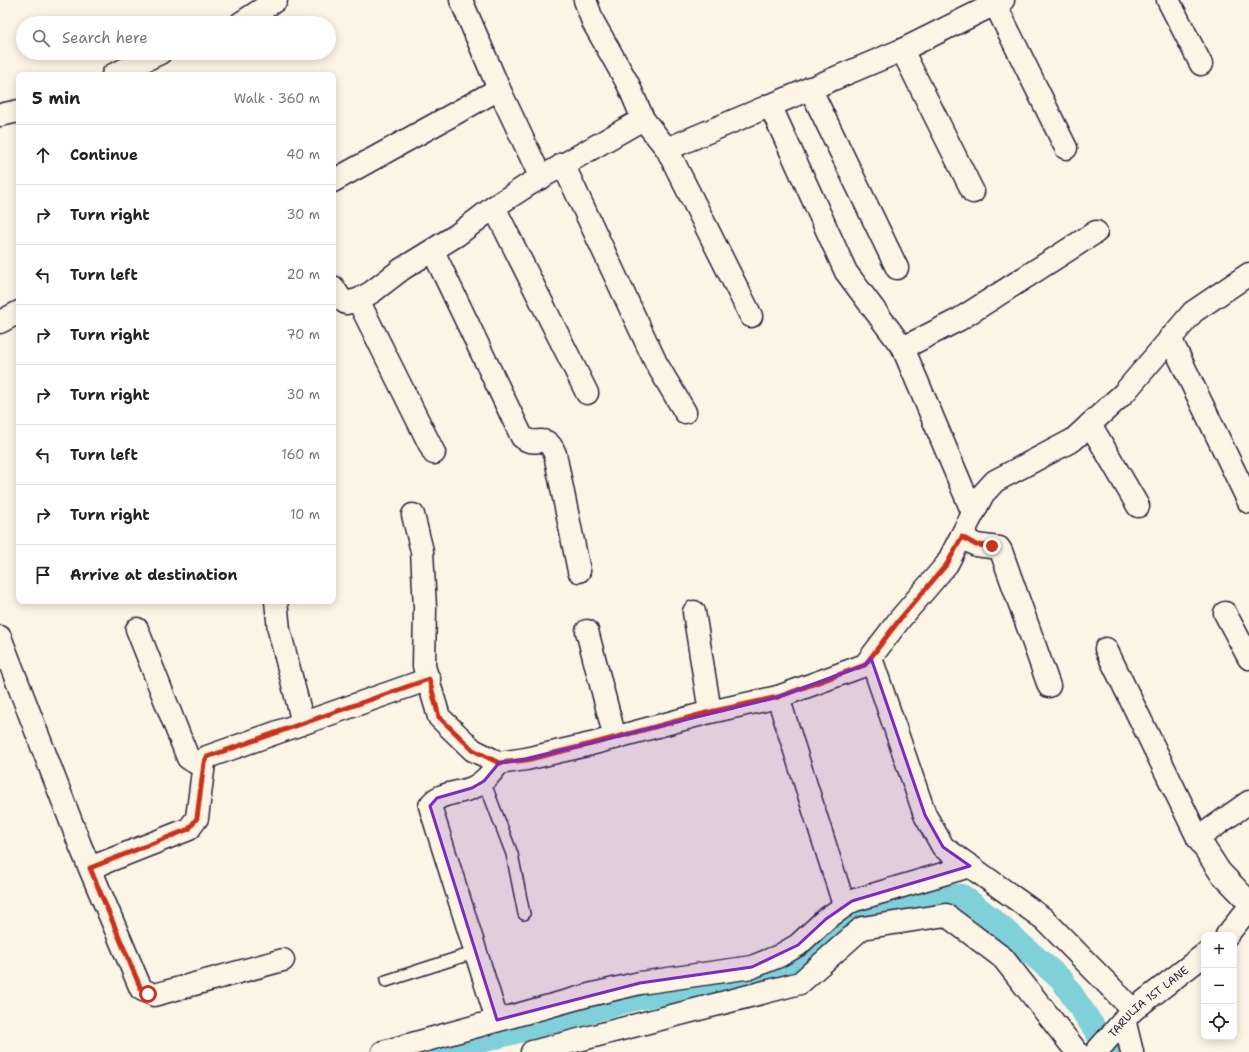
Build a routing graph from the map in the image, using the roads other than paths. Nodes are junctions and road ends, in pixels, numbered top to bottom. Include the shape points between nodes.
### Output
1 (276, 0) edge
2 (461, 0) edge
3 (585, 0) edge
4 (1168, 0) edge
5 (999, 2) edge
6 (252, 16) edge
7 (902, 50) junction
8 (145, 60) edge
9 (1202, 64) dead end
10 (119, 72) edge
11 (810, 88) junction
12 (499, 89) junction
13 (770, 105) junction
14 (16, 112) edge
15 (0, 115) edge
16 (643, 119) junction
17 (667, 148) junction
18 (1066, 148) dead end
19 (563, 164) junction
20 (541, 178) junction
21 (336, 179) edge
22 (974, 192) dead end
23 (494, 207) junction
24 (1096, 232) dead end
25 (433, 251) junction
26 (897, 268) dead end
27 (1249, 274) edge
28 (336, 292) edge
29 (358, 300) junction
30 (16, 314) edge
31 (751, 316) dead end
32 (0, 322) edge
33 (1170, 338) junction
34 (903, 348) junction
35 (587, 393) dead end
36 (684, 412) dead end
37 (1090, 424) junction
38 (434, 453) dead end
39 (1249, 502) edge
40 (1138, 506) dead end
41 (973, 513) junction
42 (413, 515) dead end
43 (962, 537) junction
44 (579, 571) dead end
45 (276, 604) edge
46 (694, 612) dead end
47 (1225, 613) dead end
48 (137, 630) dead end
49 (587, 631) dead end
50 (0, 637) edge
51 (1106, 649) dead end
52 (871, 658) junction
53 (1249, 658) edge
54 (6, 669) edge
55 (429, 679) junction
56 (1049, 686) dead end
57 (778, 697) junction
58 (710, 712) junction
59 (303, 723) junction
60 (615, 738) junction
61 (204, 763) junction
62 (499, 763) junction
63 (484, 781) junction
64 (1249, 802) edge
65 (1198, 838) junction
66 (970, 866) junction
67 (90, 868) junction
68 (1249, 902) edge
69 (844, 905) junction
70 (1249, 908) edge
71 (524, 914) dead end
72 (1229, 932) edge
73 (476, 952) junction
74 (1201, 956) edge
75 (283, 960) dead end
76 (386, 981) dead end
77 (1125, 1018) junction
78 (497, 1020) junction
79 (383, 1052) edge
80 (532, 1052) edge
81 (1077, 1052) edge
82 (1096, 1052) edge
83 (1132, 1052) edge

1 - 6 street
2 - 12 street
3 - 16 street via 593,22 628,84
4 - 9 street
5 - 7 street
5 - 18 street
7 - 11 street
7 - 22 street
8 - 10 street
11 - 13 street
11 - 26 street
12 - 20 street
12 - 21 street
13 - 17 street
13 - 34 street via 846,272
14 - 15 street
16 - 17 street
16 - 19 street
17 - 31 street
19 - 20 street
19 - 36 street via 656,362
20 - 23 street
23 - 25 street
23 - 35 street
24 - 34 street via 960,319
25 - 29 street
25 - 44 street via 522,437 529,441 545,440 552,445
27 - 33 street via 1193,312
28 - 29 street via 346,303
29 - 38 street
30 - 32 street
33 - 37 street via 1124,393
33 - 39 street
34 - 41 street
37 - 40 street
37 - 41 street via 1073,440 995,481 983,494
41 - 43 street
42 - 55 street via 422,551 425,608 424,666
43 - 52 street via 947,564
43 - 56 street via 976,545 999,548 1001,551
45 - 59 street via 279,630
46 - 58 street
47 - 53 street
48 - 61 street via 188,758 196,763
49 - 60 street
50 - 54 street
51 - 65 street
52 - 57 street via 865,665
52 - 66 street via 925,815 943,847
54 - 67 street
55 - 59 street
55 - 62 street via 439,717 473,750
57 - 58 street
57 - 69 street
58 - 60 street
59 - 61 street via 207,757
60 - 62 street via 526,760
61 - 67 street via 197,818 189,829
62 - 63 street
63 - 71 lane via 512,854
63 - 73 street via 472,788 437,798 430,806
64 - 65 street
65 - 68 street via 1220,872
66 - 69 street
66 - 77 street via 1044,919
67 - 75 street via 141,989 148,994 154,995
69 - 78 street via 826,918 798,945 752,967 640,983
70 - 72 street
73 - 76 lane
73 - 78 street
74 - 77 street, TARULIA 1ST LANE
77 - 82 street, TARULIA 1ST LANE
77 - 83 street
78 - 79 street
80 - 81 street via 800,983 862,928 946,915 1003,958

